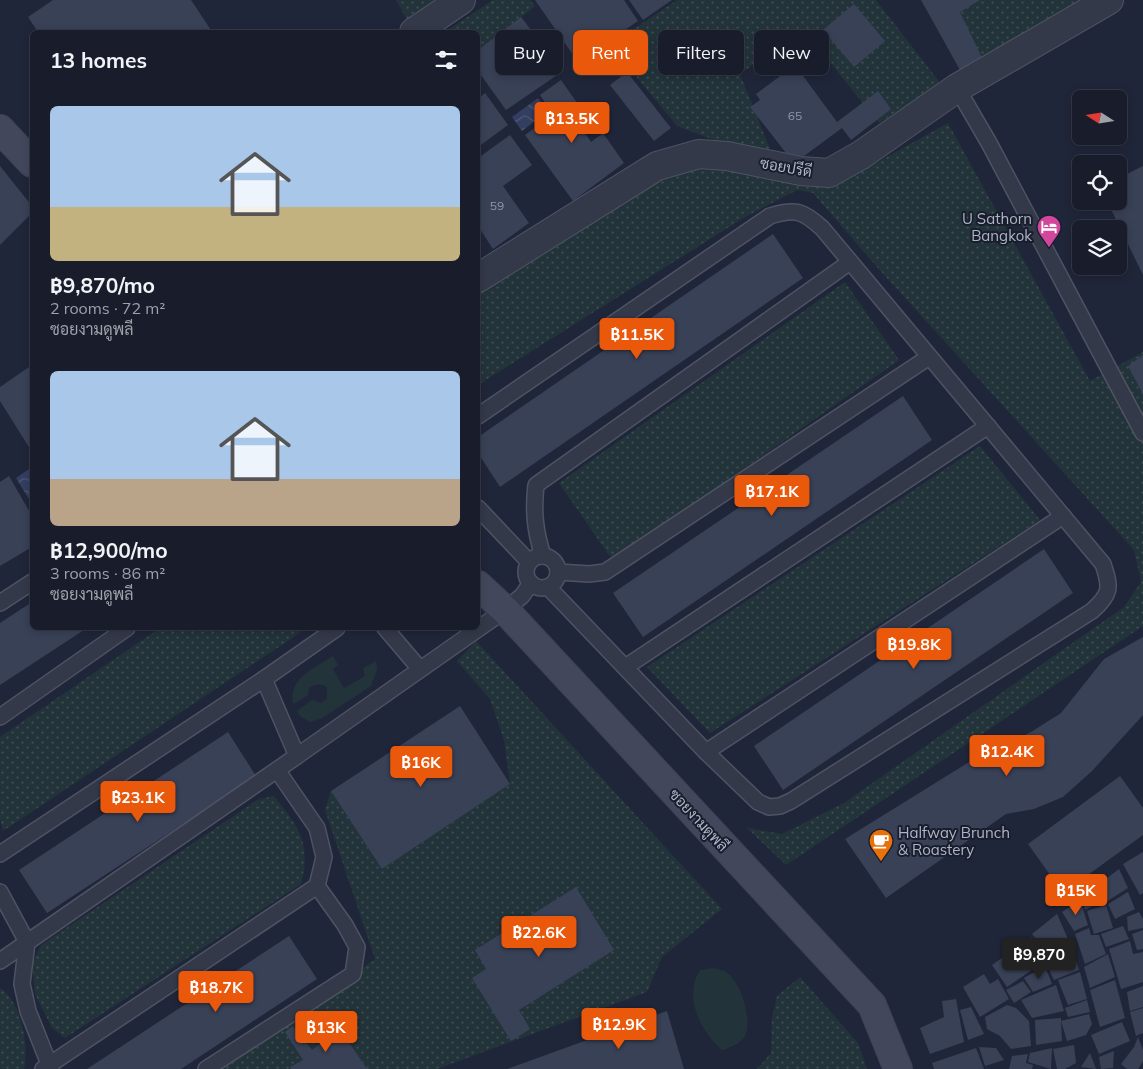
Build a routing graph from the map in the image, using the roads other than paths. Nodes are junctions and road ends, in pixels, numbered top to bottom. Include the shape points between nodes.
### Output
1 (461, 0) edge
2 (1109, 0) edge
3 (417, 30) edge
4 (957, 88) junction
5 (0, 129) edge
6 (30, 161) edge
7 (850, 262) junction
8 (480, 277) edge
9 (929, 357) junction
10 (480, 415) edge
11 (988, 426) junction
12 (1143, 434) edge
13 (480, 510) edge
14 (1063, 516) junction
15 (536, 559) junction
16 (558, 572) junction
17 (30, 583) edge
18 (531, 583) junction
19 (548, 586) junction
20 (480, 587) edge
21 (0, 603) edge
22 (505, 610) junction
23 (480, 627) edge
24 (124, 630) edge
25 (334, 630) edge
26 (387, 630) edge
27 (476, 630) edge
28 (626, 666) junction
29 (420, 669) junction
30 (264, 679) junction
31 (0, 717) edge
32 (706, 752) junction
33 (297, 756) junction
34 (277, 770) junction
35 (0, 854) edge
36 (317, 886) junction
37 (0, 892) edge
38 (26, 942) junction
39 (0, 961) edge
40 (48, 1068) edge
41 (206, 1069) edge
42 (898, 1069) edge

1 - 3 street
2 - 4 street, ซอยปรีดี
4 - 8 street, ซอยปรีดี via 830,173 699,154 657,166
4 - 12 lane via 990,143
5 - 6 street
7 - 9 lane
7 - 10 lane via 806,214 787,211 770,216
7 - 15 lane via 536,485 533,508
9 - 11 lane
9 - 16 lane via 605,572
11 - 14 lane
11 - 28 lane
13 - 15 lane
14 - 32 lane
14 - 32 lane via 1106,572 1107,597 1092,611 780,806 770,807 758,802
15 - 16 lane via 552,560
15 - 18 lane via 526,571
16 - 19 lane
17 - 21 lane
18 - 19 lane via 538,587
18 - 22 lane via 522,596
19 - 28 lane
20 - 22 street, ซอยงามดูพลี
22 - 23 lane
22 - 42 street, ซอยงามดูพลี via 872,1006
24 - 31 lane
25 - 30 lane
26 - 29 lane
27 - 29 lane
28 - 32 lane
29 - 33 lane
30 - 33 lane
30 - 35 lane
33 - 34 lane
34 - 36 lane via 317,828 324,857
34 - 38 lane
36 - 40 lane
36 - 41 lane via 345,925 356,947 353,974
37 - 38 lane
38 - 39 lane
38 - 40 lane via 22,984

